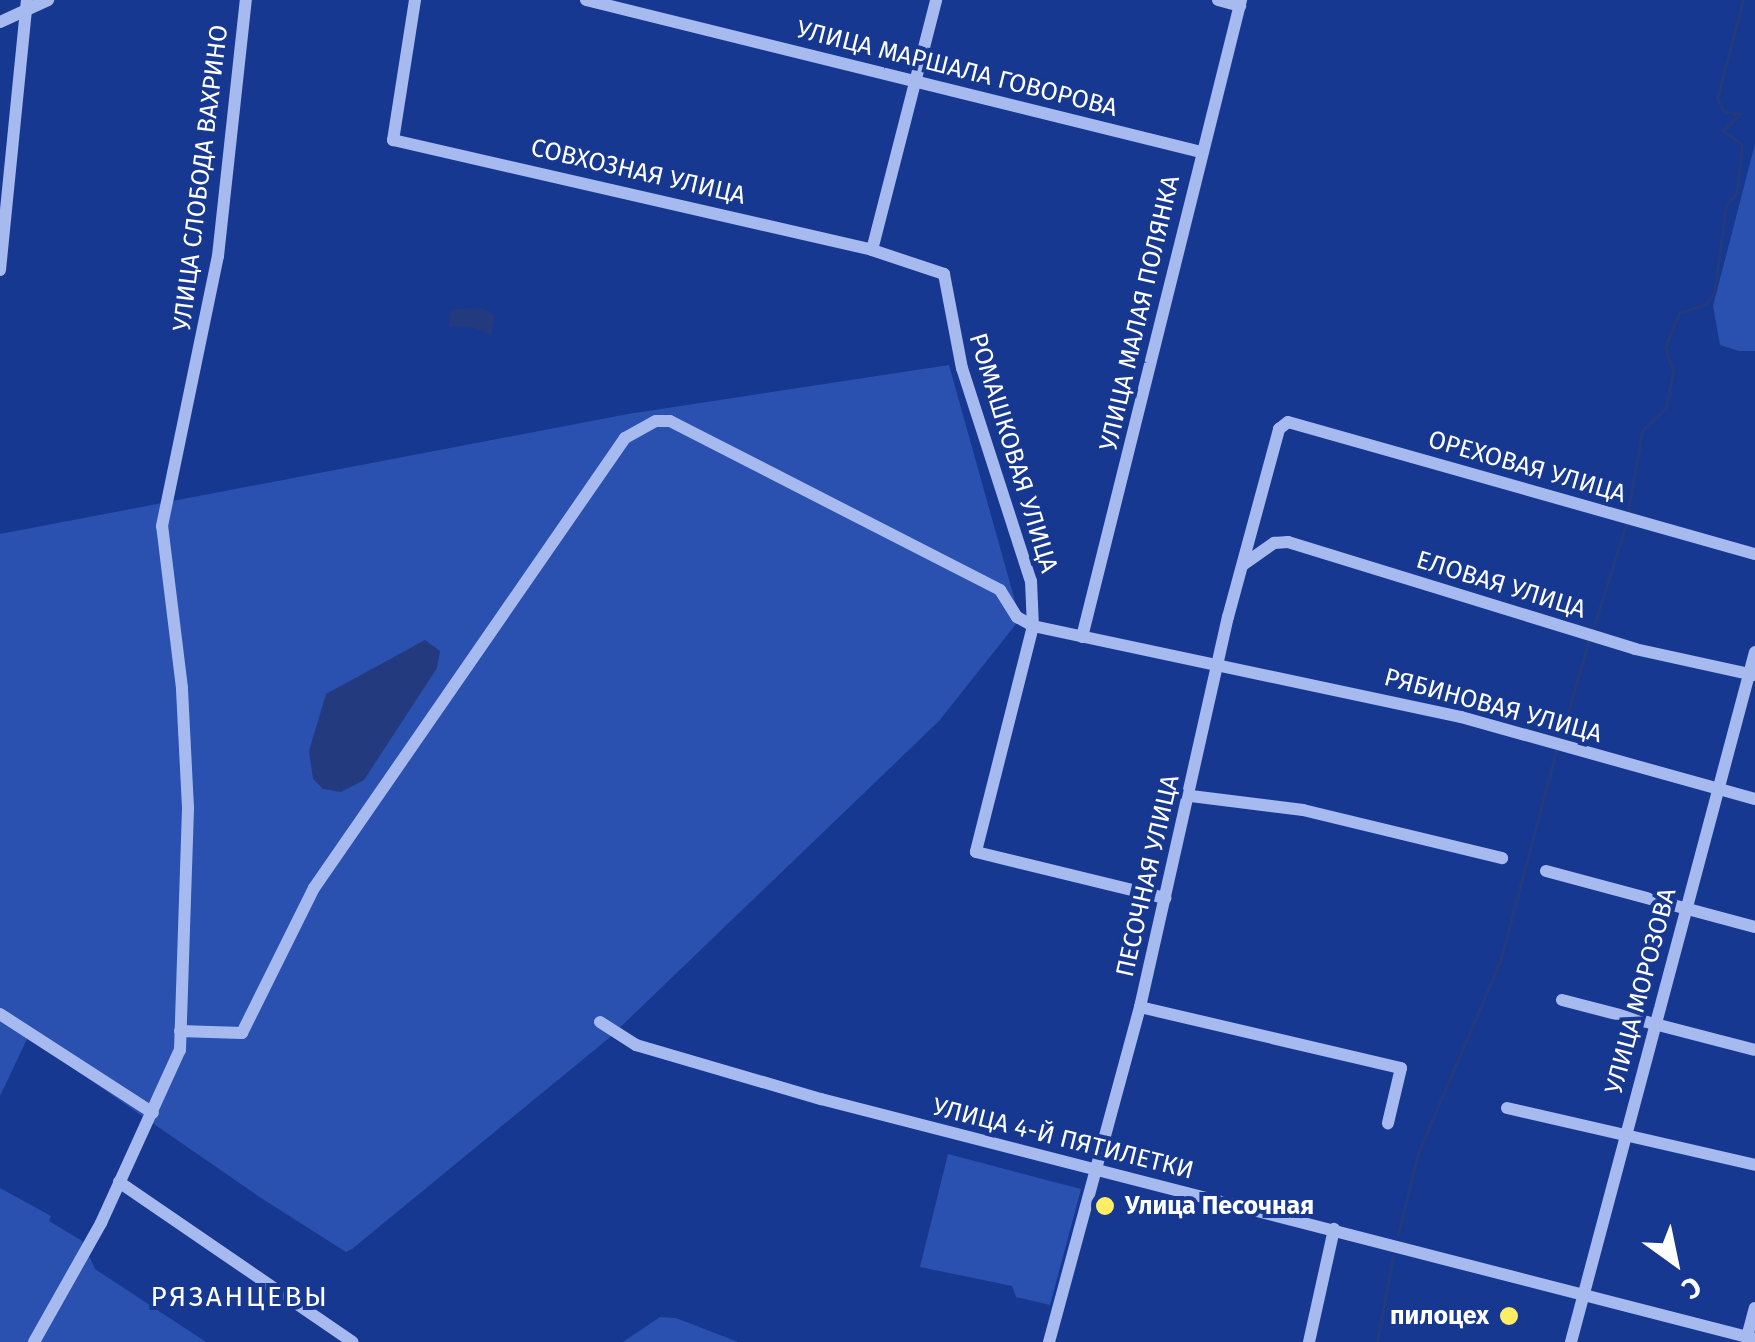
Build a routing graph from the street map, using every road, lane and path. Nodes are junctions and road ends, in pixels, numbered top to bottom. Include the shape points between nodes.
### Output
1 (48, 0) edge
2 (246, 0) edge
3 (416, 0) edge
4 (586, 0) edge
5 (936, 0) edge
6 (1218, 0) edge
7 (1240, 3) edge
8 (27, 5) edge
9 (0, 22) edge
10 (918, 84) junction
11 (1201, 152) junction
12 (872, 250) junction
13 (0, 270) edge
14 (1288, 422) joint
15 (1755, 554) edge
16 (1242, 565) junction
17 (1032, 626) junction
18 (1082, 637) junction
19 (1755, 652) edge
20 (1218, 665) junction
21 (1752, 675) edge
22 (1720, 790) junction
23 (1191, 796) junction
24 (1755, 799) edge
25 (1502, 858) dead end
26 (1546, 871) dead end
27 (1165, 898) junction
28 (1686, 909) junction
29 (1755, 927) edge
30 (1562, 1000) dead end
31 (1140, 1007) junction
32 (0, 1014) edge
33 (600, 1022) dead end
34 (1654, 1025) junction
35 (180, 1031) junction
36 (1755, 1050) edge
37 (1507, 1108) dead end
38 (152, 1113) junction
39 (1388, 1123) dead end
40 (1625, 1138) junction
41 (1755, 1165) edge
42 (1096, 1173) junction
43 (119, 1182) junction
44 (1334, 1229) junction
45 (1584, 1294) junction
46 (1755, 1308) edge
47 (1724, 1337) edge
48 (1751, 1338) edge
49 (1054, 1341) edge
50 (34, 1342) edge
51 (353, 1342) edge
52 (1309, 1342) edge
53 (1571, 1342) edge

1 - 8 street
2 - 35 street, УЛИЦА СЛОБОДА ВАХРИНО via 218,256 162,526 186,750
3 - 12 street, СОВХОЗНАЯ УЛИЦА via 393,140
4 - 10 street, УЛИЦА МАРШАЛА ГОВОРОВА
5 - 10 street
6 - 7 street
7 - 11 street, УЛИЦА МАЛАЯ ПОЛЯНКА
8 - 9 street
8 - 13 street
10 - 11 street, УЛИЦА МАРШАЛА ГОВОРОВА
10 - 12 street
11 - 18 street, УЛИЦА МАЛАЯ ПОЛЯНКА
12 - 17 street, РОМАШКОВАЯ УЛИЦА via 944,274 967,385 1031,581
14 - 15 street, ОРЕХОВАЯ УЛИЦА
14 - 16 street, ПЕСОЧНАЯ УЛИЦА via 1273,444
16 - 20 street, ПЕСОЧНАЯ УЛИЦА
16 - 21 street, ЕЛОВАЯ УЛИЦА via 1274,543 1288,542 1598,638
17 - 18 street, РЯБИНОВАЯ УЛИЦА
17 - 27 street, РОМАШКОВАЯ УЛИЦА via 976,852
17 - 35 street via 1017,617 1000,590 670,421 641,424 314,888 242,1033
18 - 20 street, РЯБИНОВАЯ УЛИЦА
19 - 21 street, УЛИЦА МОРОЗОВА
20 - 22 street, РЯБИНОВАЯ УЛИЦА via 1462,718
20 - 23 street, ПЕСОЧНАЯ УЛИЦА
21 - 22 street, УЛИЦА МОРОЗОВА
22 - 24 street, РЯБИНОВАЯ УЛИЦА
22 - 28 street, УЛИЦА МОРОЗОВА
23 - 25 street via 1303,810
23 - 27 street, ПЕСОЧНАЯ УЛИЦА
26 - 28 street
27 - 31 street, ПЕСОЧНАЯ УЛИЦА
28 - 29 street
28 - 34 street, УЛИЦА МОРОЗОВА
30 - 34 street
31 - 39 street via 1402,1068
31 - 42 street, ПЕСОЧНАЯ УЛИЦА
32 - 38 street
33 - 42 street, УЛИЦА 4-Й ПЯТИЛЕТКИ via 636,1044
34 - 36 street
34 - 40 street, УЛИЦА МОРОЗОВА
35 - 38 street, УЛИЦА СЛОБОДА ВАХРИНО via 180,1050
37 - 40 street
38 - 43 street, УЛИЦА СЛОБОДА ВАХРИНО
40 - 41 street
40 - 45 street, УЛИЦА МОРОЗОВА
42 - 44 street, УЛИЦА 4-Й ПЯТИЛЕТКИ
42 - 49 street, ПЕСОЧНАЯ УЛИЦА
43 - 50 street, УЛИЦА СЛОБОДА ВАХРИНО
43 - 51 street
44 - 45 street, УЛИЦА 4-Й ПЯТИЛЕТКИ
44 - 52 street
45 - 47 street, УЛИЦА 4-Й ПЯТИЛЕТКИ
45 - 53 street, УЛИЦА МОРОЗОВА
46 - 48 street
47 - 48 street, УЛИЦА 4-Й ПЯТИЛЕТКИ

